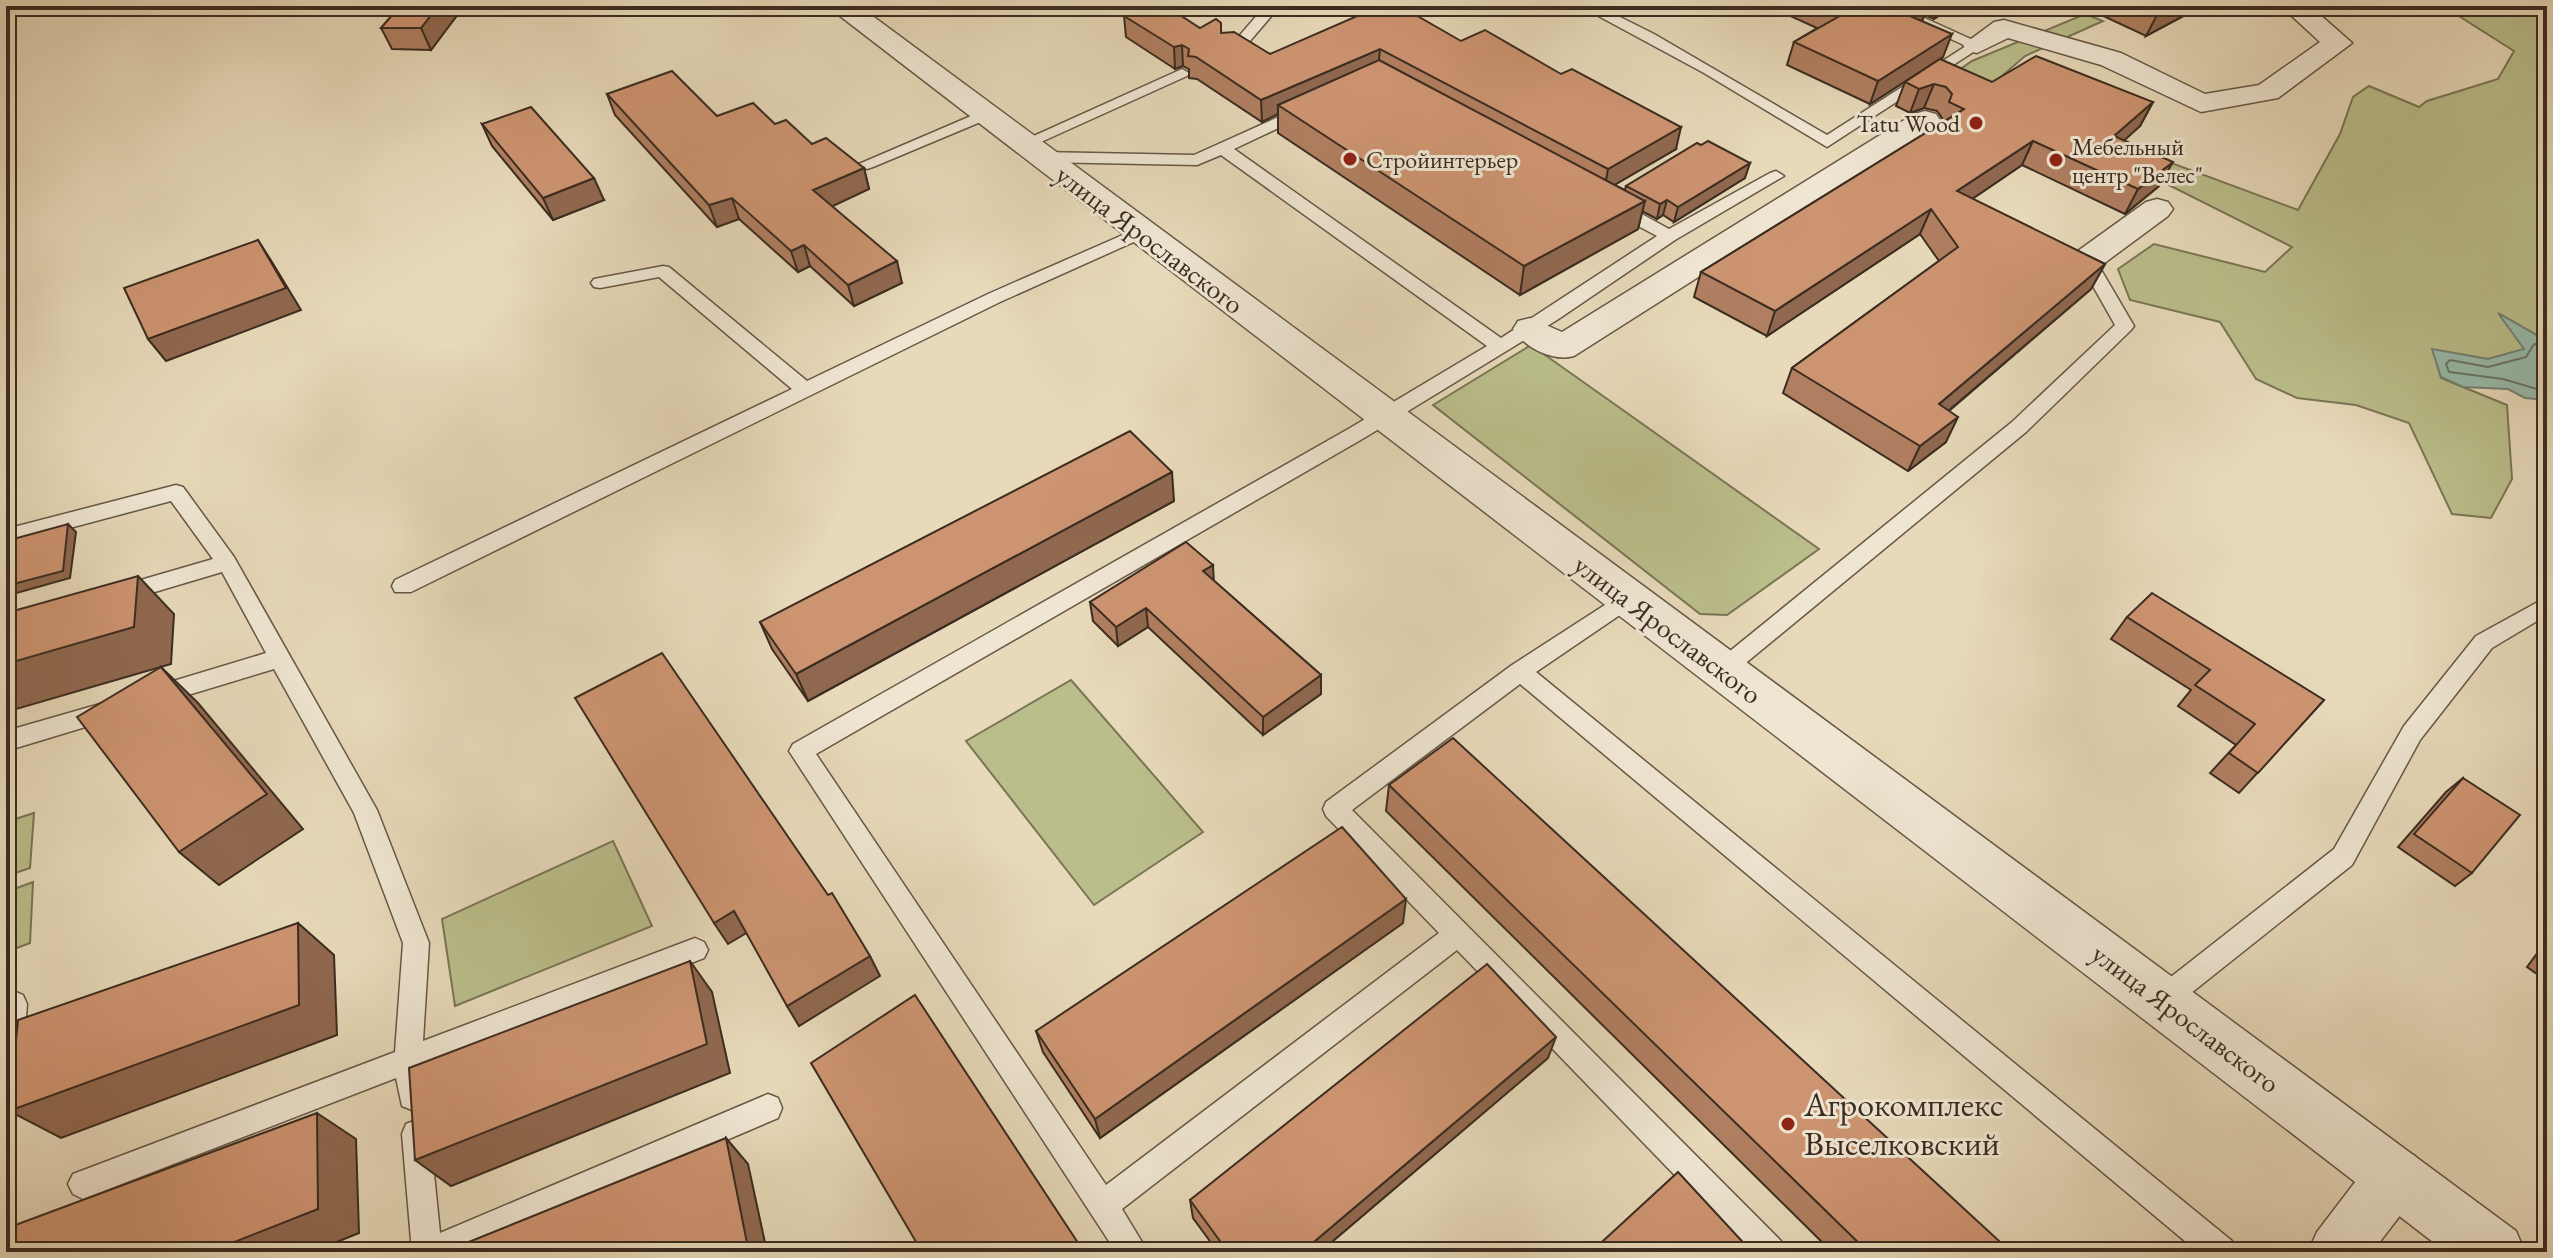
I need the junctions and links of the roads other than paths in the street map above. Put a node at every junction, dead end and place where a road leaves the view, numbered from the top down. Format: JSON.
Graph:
{"nodes":[{"id":1,"x":841,"y":6,"type":"edge"},
{"id":2,"x":1273,"y":6,"type":"edge"},
{"id":3,"x":1587,"y":6,"type":"edge"},
{"id":4,"x":1886,"y":6,"type":"edge"},
{"id":5,"x":2294,"y":6,"type":"edge"},
{"id":6,"x":1977,"y":45,"type":"junction"},
{"id":7,"x":1229,"y":49,"type":"edge"},
{"id":8,"x":1182,"y":73,"type":"edge"},
{"id":9,"x":1323,"y":102,"type":"edge"},
{"id":10,"x":985,"y":115,"type":"junction"},
{"id":11,"x":1925,"y":120,"type":"dead end"},
{"id":12,"x":1222,"y":148,"type":"junction"},
{"id":13,"x":1032,"y":150,"type":"junction"},
{"id":14,"x":867,"y":164,"type":"dead end"},
{"id":15,"x":1776,"y":176,"type":"dead end"},
{"id":16,"x":1618,"y":193,"type":"edge"},
{"id":17,"x":2157,"y":209,"type":"dead end"},
{"id":18,"x":1141,"y":232,"type":"junction"},
{"id":19,"x":1669,"y":236,"type":"junction"},
{"id":20,"x":2075,"y":253,"type":"joint"},
{"id":21,"x":600,"y":283,"type":"dead end"},
{"id":22,"x":1530,"y":329,"type":"junction"},
{"id":23,"x":1501,"y":347,"type":"junction"},
{"id":24,"x":805,"y":390,"type":"junction"},
{"id":25,"x":1385,"y":416,"type":"junction"},
{"id":26,"x":6,"y":537,"type":"edge"},
{"id":27,"x":227,"y":563,"type":"junction"},
{"id":28,"x":403,"y":586,"type":"dead end"},
{"id":29,"x":1628,"y":598,"type":"junction"},
{"id":30,"x":95,"y":602,"type":"edge"},
{"id":31,"x":2547,"y":605,"type":"edge"},
{"id":32,"x":280,"y":658,"type":"junction"},
{"id":33,"x":1722,"y":670,"type":"junction"},
{"id":34,"x":1520,"y":671,"type":"junction"},
{"id":35,"x":6,"y":741,"type":"edge"},
{"id":36,"x":1458,"y":934,"type":"junction"},
{"id":37,"x":695,"y":950,"type":"dead end"},
{"id":38,"x":2162,"y":1000,"type":"junction"},
{"id":39,"x":6,"y":1007,"type":"edge"},
{"id":40,"x":408,"y":1059,"type":"junction"},
{"id":41,"x":6,"y":1097,"type":"edge"},
{"id":42,"x":768,"y":1108,"type":"dead end"},
{"id":43,"x":2395,"y":1176,"type":"junction"},
{"id":44,"x":83,"y":1184,"type":"dead end"},
{"id":45,"x":1102,"y":1206,"type":"junction"},
{"id":46,"x":429,"y":1252,"type":"edge"},
{"id":47,"x":1133,"y":1252,"type":"edge"},
{"id":48,"x":1770,"y":1252,"type":"edge"},
{"id":49,"x":2221,"y":1252,"type":"edge"},
{"id":50,"x":2337,"y":1252,"type":"edge"},
{"id":51,"x":2495,"y":1252,"type":"edge"}],
"edges":[{"from":1,"to":10,"type":"street","name":"улица Ярославского"},
{"from":2,"to":7,"type":"lane"},
{"from":3,"to":6,"type":"lane"},
{"from":4,"to":6,"type":"lane"},
{"from":5,"to":6,"type":"street"},
{"from":8,"to":13,"type":"lane"},
{"from":9,"to":12,"type":"lane"},
{"from":10,"to":13,"type":"street","name":"улица Ярославского"},
{"from":10,"to":14,"type":"lane"},
{"from":11,"to":22,"type":"street"},
{"from":12,"to":13,"type":"lane"},
{"from":12,"to":23,"type":"lane"},
{"from":13,"to":18,"type":"street","name":"улица Ярославского"},
{"from":15,"to":19,"type":"lane"},
{"from":16,"to":19,"type":"lane"},
{"from":17,"to":20,"type":"street"},
{"from":18,"to":24,"type":"lane"},
{"from":18,"to":25,"type":"street","name":"улица Ярославского"},
{"from":19,"to":22,"type":"lane"},
{"from":20,"to":33,"type":"lane"},
{"from":21,"to":24,"type":"lane"},
{"from":22,"to":23,"type":"lane"},
{"from":23,"to":25,"type":"lane"},
{"from":24,"to":28,"type":"lane"},
{"from":25,"to":29,"type":"street","name":"улица Ярославского"},
{"from":25,"to":45,"type":"lane"},
{"from":26,"to":27,"type":"lane"},
{"from":27,"to":30,"type":"lane"},
{"from":27,"to":32,"type":"lane"},
{"from":29,"to":33,"type":"street","name":"улица Ярославского"},
{"from":29,"to":34,"type":"lane"},
{"from":31,"to":38,"type":"lane"},
{"from":32,"to":35,"type":"lane"},
{"from":32,"to":40,"type":"lane"},
{"from":33,"to":38,"type":"street","name":"улица Ярославского"},
{"from":34,"to":36,"type":"lane"},
{"from":34,"to":49,"type":"lane"},
{"from":36,"to":45,"type":"lane"},
{"from":36,"to":48,"type":"lane"},
{"from":37,"to":40,"type":"lane"},
{"from":38,"to":43,"type":"street","name":"улица Ярославского"},
{"from":39,"to":41,"type":"lane"},
{"from":40,"to":44,"type":"lane"},
{"from":40,"to":46,"type":"lane"},
{"from":42,"to":46,"type":"lane"},
{"from":43,"to":50,"type":"street"},
{"from":43,"to":51,"type":"street","name":"улица Ярославского"},
{"from":45,"to":47,"type":"lane"}]}
